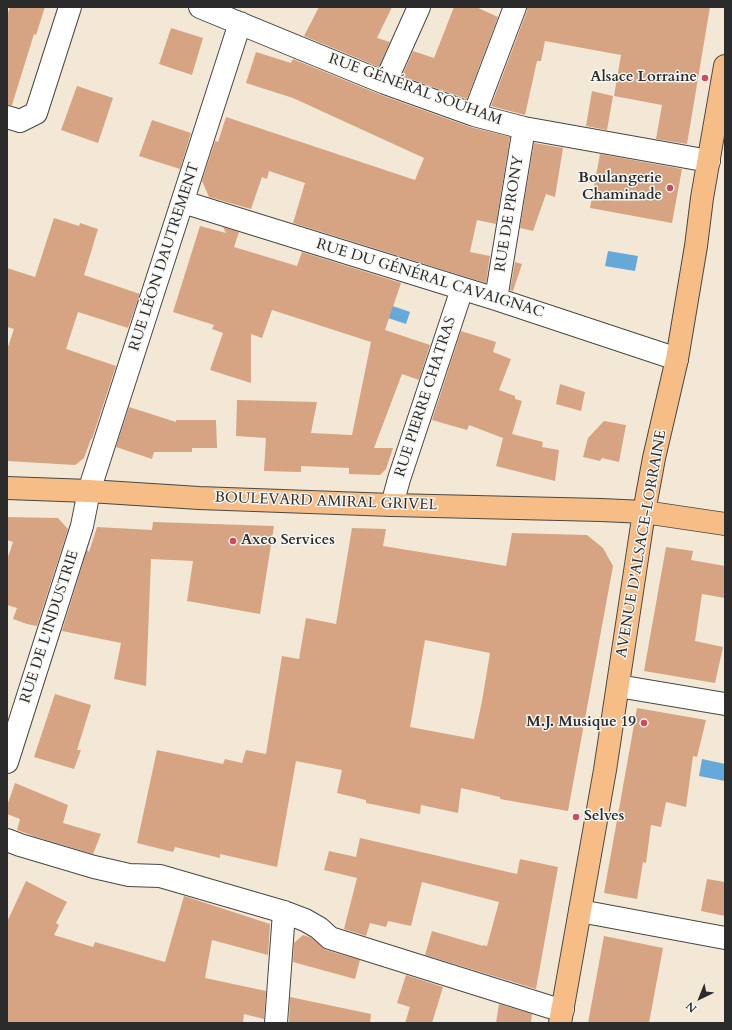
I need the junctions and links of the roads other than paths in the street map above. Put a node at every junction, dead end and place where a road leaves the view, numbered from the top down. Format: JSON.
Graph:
{"nodes":[{"id":1,"x":70,"y":7,"type":"edge"},
{"id":2,"x":418,"y":7,"type":"edge"},
{"id":3,"x":515,"y":7,"type":"edge"},
{"id":4,"x":203,"y":8,"type":"edge"},
{"id":5,"x":240,"y":23,"type":"junction"},
{"id":6,"x":725,"y":66,"type":"edge"},
{"id":7,"x":385,"y":83,"type":"junction"},
{"id":8,"x":474,"y":115,"type":"junction"},
{"id":9,"x":7,"y":117,"type":"edge"},
{"id":10,"x":524,"y":128,"type":"junction"},
{"id":11,"x":709,"y":161,"type":"junction"},
{"id":12,"x":183,"y":202,"type":"junction"},
{"id":13,"x":462,"y":289,"type":"junction"},
{"id":14,"x":496,"y":299,"type":"junction"},
{"id":15,"x":677,"y":359,"type":"junction"},
{"id":16,"x":7,"y":488,"type":"edge"},
{"id":17,"x":89,"y":491,"type":"junction"},
{"id":18,"x":392,"y":505,"type":"junction"},
{"id":19,"x":644,"y":512,"type":"junction"},
{"id":20,"x":725,"y":524,"type":"edge"},
{"id":21,"x":618,"y":686,"type":"junction"},
{"id":22,"x":725,"y":704,"type":"edge"},
{"id":23,"x":7,"y":762,"type":"edge"},
{"id":24,"x":7,"y":840,"type":"edge"},
{"id":25,"x":580,"y":911,"type":"junction"},
{"id":26,"x":284,"y":912,"type":"junction"},
{"id":27,"x":725,"y":938,"type":"edge"},
{"id":28,"x":561,"y":1016,"type":"edge"},
{"id":29,"x":276,"y":1023,"type":"edge"}],
"edges":[{"from":1,"to":9,"type":"street"},
{"from":2,"to":7,"type":"street"},
{"from":3,"to":8,"type":"street"},
{"from":4,"to":5,"type":"street","name":"RUE GÉNÉRAL SOUHAM"},
{"from":5,"to":7,"type":"street","name":"RUE GÉNÉRAL SOUHAM"},
{"from":5,"to":12,"type":"street","name":"RUE LÉON DAUTREMENT"},
{"from":6,"to":11,"type":"main road","name":"AVENUE D'ALSACE-LORRAINE"},
{"from":7,"to":8,"type":"street","name":"RUE GÉNÉRAL SOUHAM"},
{"from":8,"to":10,"type":"street","name":"RUE GÉNÉRAL SOUHAM"},
{"from":10,"to":11,"type":"street","name":"RUE GÉNÉRAL SOUHAM"},
{"from":10,"to":14,"type":"street","name":"RUE DE PRONY"},
{"from":11,"to":15,"type":"main road","name":"AVENUE D'ALSACE-LORRAINE"},
{"from":12,"to":13,"type":"street","name":"RUE DU GÉNÉRAL CAVAIGNAC"},
{"from":12,"to":17,"type":"street","name":"RUE LÉON DAUTREMENT"},
{"from":13,"to":14,"type":"street","name":"RUE DU GÉNÉRAL CAVAIGNAC"},
{"from":13,"to":18,"type":"street","name":"RUE PIERRE CHATRAS"},
{"from":14,"to":15,"type":"street","name":"RUE DU GÉNÉRAL CAVAIGNAC"},
{"from":15,"to":19,"type":"main road","name":"AVENUE D'ALSACE-LORRAINE"},
{"from":16,"to":17,"type":"main road","name":"BOULEVARD AMIRAL GRIVEL"},
{"from":17,"to":18,"type":"main road","name":"BOULEVARD AMIRAL GRIVEL"},
{"from":17,"to":23,"type":"street","name":"RUE DE L'INDUSTRIE"},
{"from":18,"to":19,"type":"main road","name":"BOULEVARD AMIRAL GRIVEL"},
{"from":19,"to":20,"type":"main road","name":"BOULEVARD AMIRAL GRIVEL"},
{"from":19,"to":21,"type":"main road","name":"AVENUE D'ALSACE-LORRAINE"},
{"from":21,"to":22,"type":"street"},
{"from":21,"to":25,"type":"main road","name":"AVENUE D'ALSACE-LORRAINE"},
{"from":24,"to":26,"type":"street"},
{"from":25,"to":27,"type":"street"},
{"from":25,"to":28,"type":"main road","name":"AVENUE D'ALSACE-LORRAINE"},
{"from":26,"to":28,"type":"street"},
{"from":26,"to":29,"type":"street"}]}
